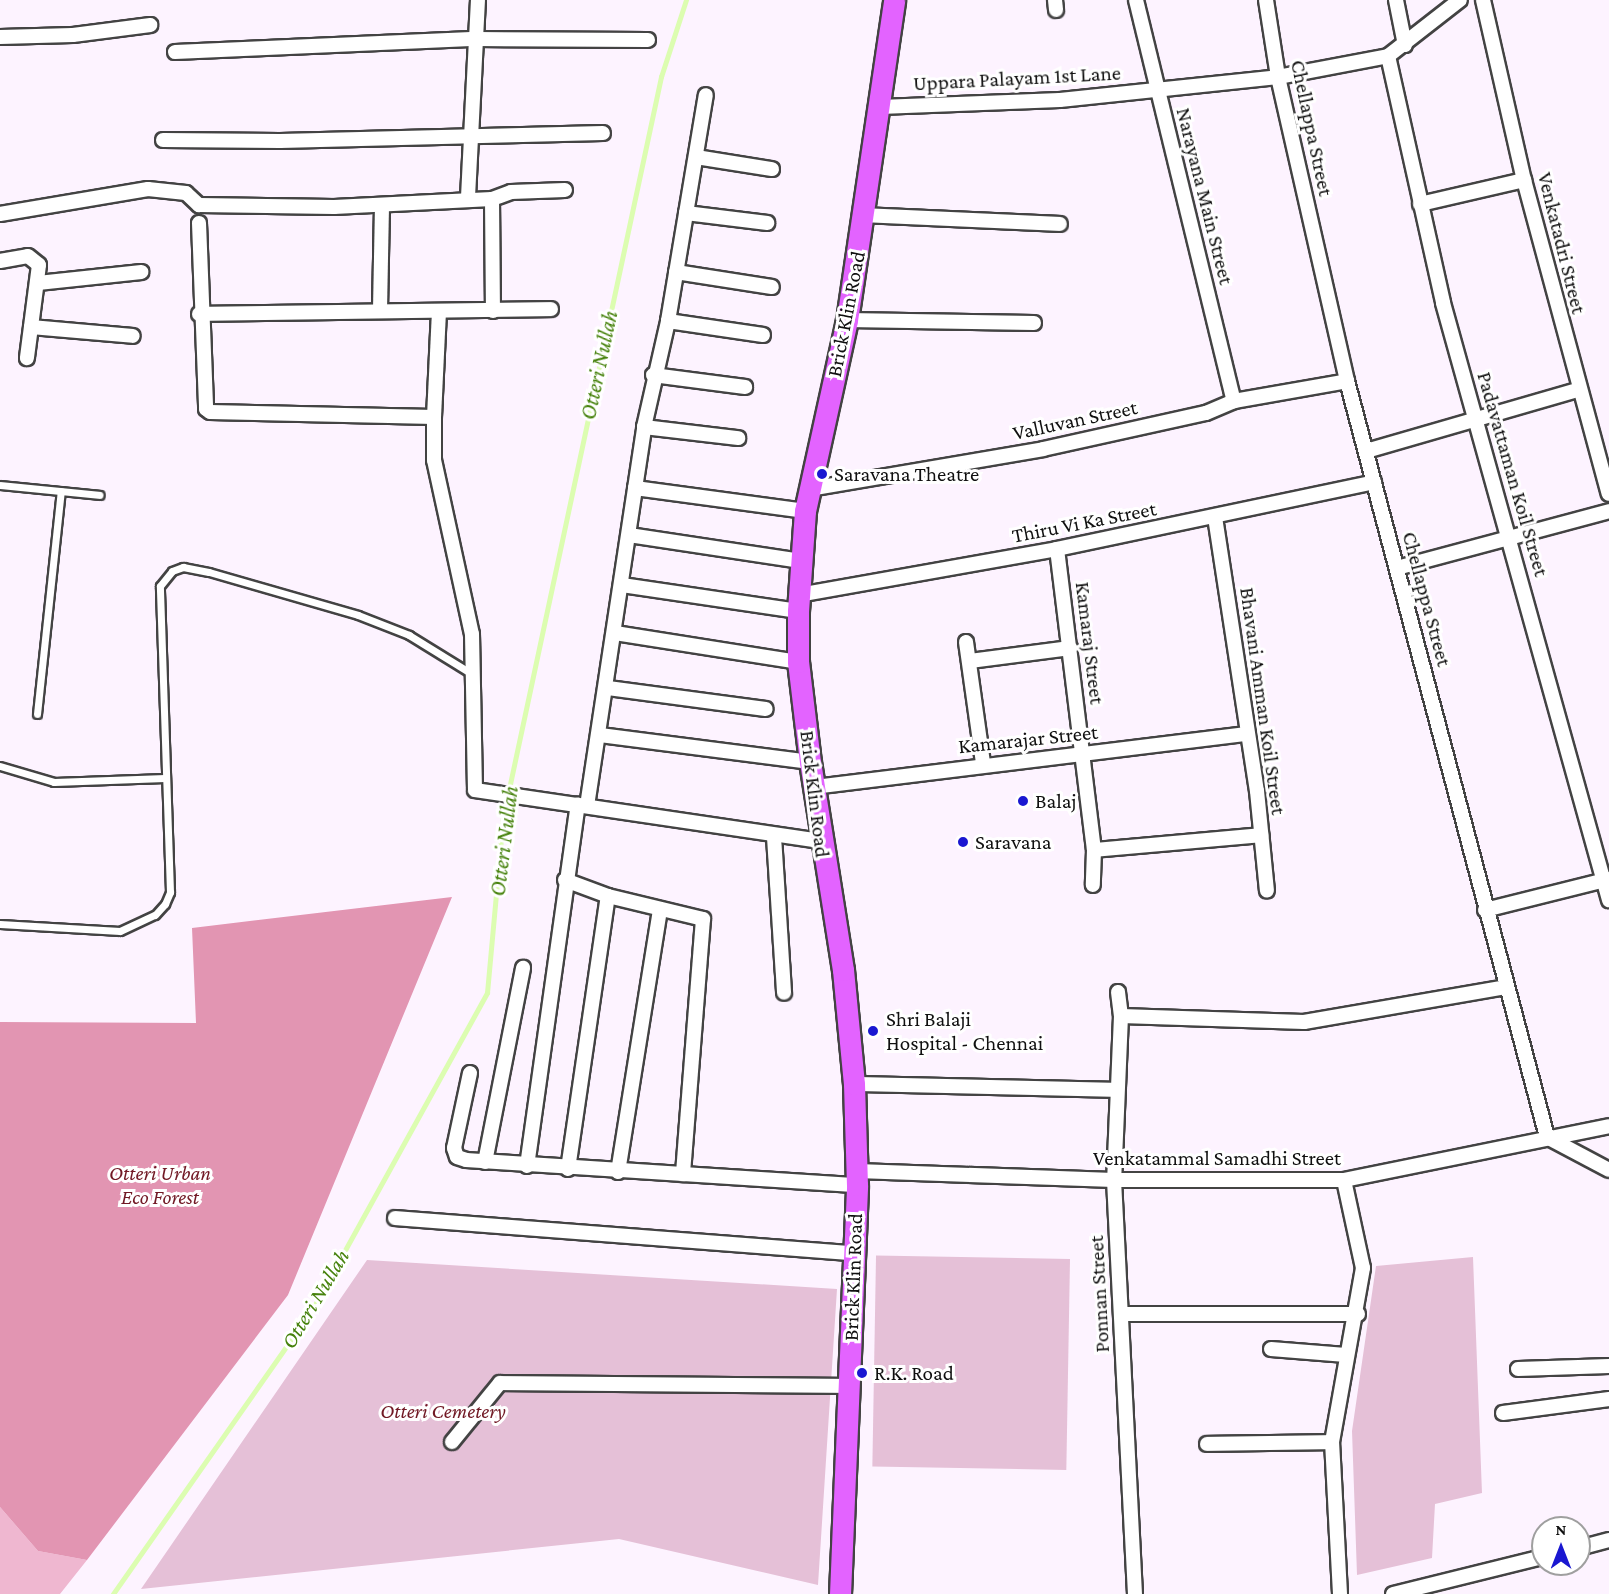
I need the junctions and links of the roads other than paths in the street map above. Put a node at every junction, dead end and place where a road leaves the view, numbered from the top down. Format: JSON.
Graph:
{"nodes":[{"id":1,"x":478,"y":0,"type":"edge"},
{"id":2,"x":894,"y":0,"type":"edge"},
{"id":3,"x":1136,"y":0,"type":"edge"},
{"id":4,"x":1266,"y":0,"type":"edge"},
{"id":5,"x":1396,"y":0,"type":"edge"},
{"id":6,"x":1460,"y":0,"type":"edge"},
{"id":7,"x":1483,"y":0,"type":"edge"},
{"id":8,"x":150,"y":25,"type":"dead end"},
{"id":9,"x":0,"y":37,"type":"edge"},
{"id":10,"x":477,"y":39,"type":"junction"},
{"id":11,"x":648,"y":40,"type":"dead end"},
{"id":12,"x":1405,"y":45,"type":"junction"},
{"id":13,"x":175,"y":51,"type":"dead end"},
{"id":14,"x":1388,"y":56,"type":"junction"},
{"id":15,"x":1278,"y":77,"type":"junction"},
{"id":16,"x":1157,"y":90,"type":"junction"},
{"id":17,"x":706,"y":94,"type":"dead end"},
{"id":18,"x":880,"y":106,"type":"junction"},
{"id":19,"x":603,"y":133,"type":"dead end"},
{"id":20,"x":469,"y":134,"type":"junction"},
{"id":21,"x":164,"y":140,"type":"dead end"},
{"id":22,"x":696,"y":157,"type":"junction"},
{"id":23,"x":772,"y":169,"type":"dead end"},
{"id":24,"x":1524,"y":180,"type":"junction"},
{"id":25,"x":565,"y":190,"type":"dead end"},
{"id":26,"x":468,"y":197,"type":"junction"},
{"id":27,"x":492,"y":199,"type":"junction"},
{"id":28,"x":1420,"y":204,"type":"junction"},
{"id":29,"x":382,"y":205,"type":"junction"},
{"id":30,"x":686,"y":213,"type":"junction"},
{"id":31,"x":0,"y":214,"type":"edge"},
{"id":32,"x":863,"y":215,"type":"junction"},
{"id":33,"x":199,"y":223,"type":"dead end"},
{"id":34,"x":767,"y":223,"type":"dead end"},
{"id":35,"x":1060,"y":224,"type":"dead end"},
{"id":36,"x":0,"y":261,"type":"edge"},
{"id":37,"x":141,"y":272,"type":"dead end"},
{"id":38,"x":676,"y":272,"type":"junction"},
{"id":39,"x":38,"y":284,"type":"junction"},
{"id":40,"x":772,"y":287,"type":"dead end"},
{"id":41,"x":551,"y":309,"type":"dead end"},
{"id":42,"x":380,"y":310,"type":"junction"},
{"id":43,"x":493,"y":311,"type":"junction"},
{"id":44,"x":439,"y":312,"type":"junction"},
{"id":45,"x":199,"y":314,"type":"junction"},
{"id":46,"x":847,"y":320,"type":"junction"},
{"id":47,"x":668,"y":321,"type":"junction"},
{"id":48,"x":1034,"y":323,"type":"dead end"},
{"id":49,"x":32,"y":327,"type":"junction"},
{"id":50,"x":763,"y":335,"type":"dead end"},
{"id":51,"x":133,"y":336,"type":"dead end"},
{"id":52,"x":27,"y":358,"type":"dead end"},
{"id":53,"x":653,"y":375,"type":"junction"},
{"id":54,"x":1347,"y":381,"type":"junction"},
{"id":55,"x":745,"y":387,"type":"dead end"},
{"id":56,"x":1578,"y":390,"type":"junction"},
{"id":57,"x":1234,"y":401,"type":"junction"},
{"id":58,"x":434,"y":417,"type":"junction"},
{"id":59,"x":1476,"y":419,"type":"junction"},
{"id":60,"x":644,"y":427,"type":"junction"},
{"id":61,"x":738,"y":438,"type":"dead end"},
{"id":62,"x":1366,"y":451,"type":"junction"},
{"id":63,"x":1374,"y":482,"type":"junction"},
{"id":64,"x":0,"y":485,"type":"edge"},
{"id":65,"x":635,"y":488,"type":"junction"},
{"id":66,"x":810,"y":489,"type":"junction"},
{"id":67,"x":61,"y":491,"type":"junction"},
{"id":68,"x":100,"y":495,"type":"dead end"},
{"id":69,"x":1609,"y":495,"type":"edge"},
{"id":70,"x":805,"y":511,"type":"junction"},
{"id":71,"x":1609,"y":511,"type":"edge"},
{"id":72,"x":1215,"y":517,"type":"junction"},
{"id":73,"x":629,"y":535,"type":"junction"},
{"id":74,"x":1510,"y":539,"type":"junction"},
{"id":75,"x":1057,"y":549,"type":"junction"},
{"id":76,"x":801,"y":561,"type":"junction"},
{"id":77,"x":1397,"y":568,"type":"junction"},
{"id":78,"x":622,"y":585,"type":"junction"},
{"id":79,"x":798,"y":603,"type":"junction"},
{"id":80,"x":615,"y":633,"type":"junction"},
{"id":81,"x":966,"y":642,"type":"dead end"},
{"id":82,"x":1070,"y":648,"type":"junction"},
{"id":83,"x":970,"y":661,"type":"junction"},
{"id":84,"x":798,"y":662,"type":"junction"},
{"id":85,"x":475,"y":675,"type":"junction"},
{"id":86,"x":608,"y":688,"type":"junction"},
{"id":87,"x":766,"y":709,"type":"dead end"},
{"id":88,"x":37,"y":714,"type":"dead end"},
{"id":89,"x":1246,"y":734,"type":"junction"},
{"id":90,"x":600,"y":735,"type":"junction"},
{"id":91,"x":1083,"y":754,"type":"junction"},
{"id":92,"x":810,"y":762,"type":"junction"},
{"id":93,"x":983,"y":763,"type":"junction"},
{"id":94,"x":0,"y":766,"type":"edge"},
{"id":95,"x":165,"y":778,"type":"junction"},
{"id":96,"x":814,"y":787,"type":"junction"},
{"id":97,"x":583,"y":805,"type":"junction"},
{"id":98,"x":1261,"y":835,"type":"junction"},
{"id":99,"x":774,"y":837,"type":"junction"},
{"id":100,"x":820,"y":842,"type":"junction"},
{"id":101,"x":1094,"y":850,"type":"junction"},
{"id":102,"x":565,"y":880,"type":"junction"},
{"id":103,"x":1607,"y":880,"type":"edge"},
{"id":104,"x":1093,"y":885,"type":"dead end"},
{"id":105,"x":1267,"y":891,"type":"dead end"},
{"id":106,"x":608,"y":896,"type":"junction"},
{"id":107,"x":1609,"y":900,"type":"edge"},
{"id":108,"x":660,"y":909,"type":"junction"},
{"id":109,"x":1485,"y":910,"type":"junction"},
{"id":110,"x":0,"y":924,"type":"edge"},
{"id":111,"x":523,"y":968,"type":"dead end"},
{"id":112,"x":1507,"y":987,"type":"junction"},
{"id":113,"x":1118,"y":992,"type":"dead end"},
{"id":114,"x":784,"y":993,"type":"dead end"},
{"id":115,"x":1121,"y":1016,"type":"junction"},
{"id":116,"x":470,"y":1073,"type":"dead end"},
{"id":117,"x":854,"y":1084,"type":"junction"},
{"id":118,"x":1116,"y":1090,"type":"junction"},
{"id":119,"x":1609,"y":1126,"type":"edge"},
{"id":120,"x":1547,"y":1137,"type":"junction"},
{"id":121,"x":485,"y":1162,"type":"junction"},
{"id":122,"x":526,"y":1166,"type":"junction"},
{"id":123,"x":568,"y":1169,"type":"junction"},
{"id":124,"x":1609,"y":1170,"type":"edge"},
{"id":125,"x":618,"y":1172,"type":"junction"},
{"id":126,"x":683,"y":1174,"type":"junction"},
{"id":127,"x":857,"y":1178,"type":"junction"},
{"id":128,"x":1114,"y":1180,"type":"junction"},
{"id":129,"x":1344,"y":1180,"type":"junction"},
{"id":130,"x":395,"y":1218,"type":"dead end"},
{"id":131,"x":852,"y":1253,"type":"junction"},
{"id":132,"x":1122,"y":1314,"type":"junction"},
{"id":133,"x":1358,"y":1314,"type":"junction"},
{"id":134,"x":1270,"y":1349,"type":"dead end"},
{"id":135,"x":1346,"y":1355,"type":"junction"},
{"id":136,"x":1609,"y":1366,"type":"edge"},
{"id":137,"x":1518,"y":1369,"type":"dead end"},
{"id":138,"x":849,"y":1386,"type":"junction"},
{"id":139,"x":1609,"y":1399,"type":"edge"},
{"id":140,"x":1503,"y":1413,"type":"dead end"},
{"id":141,"x":452,"y":1442,"type":"dead end"},
{"id":142,"x":1332,"y":1442,"type":"junction"},
{"id":143,"x":1207,"y":1444,"type":"dead end"},
{"id":144,"x":1609,"y":1540,"type":"edge"},
{"id":145,"x":1591,"y":1545,"type":"edge"},
{"id":146,"x":1531,"y":1560,"type":"edge"},
{"id":147,"x":840,"y":1594,"type":"edge"},
{"id":148,"x":1135,"y":1594,"type":"edge"},
{"id":149,"x":1340,"y":1594,"type":"edge"},
{"id":150,"x":1393,"y":1594,"type":"edge"}],
"edges":[{"from":1,"to":10,"type":"street"},
{"from":2,"to":18,"type":"main road","name":"Brick Klin Road"},
{"from":3,"to":16,"type":"street","name":"Narayana Main Street"},
{"from":4,"to":15,"type":"street","name":"Chellappa Street"},
{"from":5,"to":12,"type":"street"},
{"from":6,"to":12,"type":"street"},
{"from":7,"to":24,"type":"street","name":"Venkatadri Street"},
{"from":8,"to":9,"type":"street"},
{"from":10,"to":11,"type":"street"},
{"from":10,"to":13,"type":"street"},
{"from":10,"to":20,"type":"street"},
{"from":12,"to":14,"type":"street"},
{"from":14,"to":15,"type":"street"},
{"from":14,"to":28,"type":"street","name":"Padavattaman Koil Street"},
{"from":15,"to":16,"type":"street","name":"Uppara Palayam 1st Lane"},
{"from":15,"to":54,"type":"street","name":"Chellappa Street"},
{"from":16,"to":18,"type":"street","name":"Uppara Palayam 1st Lane"},
{"from":16,"to":57,"type":"street","name":"Narayana Main Street"},
{"from":17,"to":22,"type":"street"},
{"from":18,"to":32,"type":"main road","name":"Brick Klin Road"},
{"from":19,"to":20,"type":"street"},
{"from":20,"to":21,"type":"street"},
{"from":20,"to":26,"type":"street"},
{"from":22,"to":23,"type":"street"},
{"from":22,"to":30,"type":"street"},
{"from":24,"to":28,"type":"street"},
{"from":24,"to":56,"type":"street","name":"Venkatadri Street"},
{"from":25,"to":27,"type":"street"},
{"from":26,"to":27,"type":"street"},
{"from":26,"to":29,"type":"street"},
{"from":27,"to":43,"type":"street"},
{"from":28,"to":59,"type":"street","name":"Padavattaman Koil Street"},
{"from":29,"to":31,"type":"street"},
{"from":29,"to":42,"type":"street"},
{"from":30,"to":34,"type":"street"},
{"from":30,"to":38,"type":"street"},
{"from":32,"to":35,"type":"street"},
{"from":32,"to":46,"type":"main road","name":"Brick Klin Road"},
{"from":33,"to":45,"type":"street"},
{"from":36,"to":39,"type":"street"},
{"from":37,"to":39,"type":"street"},
{"from":38,"to":40,"type":"street"},
{"from":38,"to":47,"type":"street"},
{"from":39,"to":49,"type":"street"},
{"from":41,"to":43,"type":"street"},
{"from":42,"to":44,"type":"street"},
{"from":42,"to":45,"type":"street"},
{"from":43,"to":44,"type":"street"},
{"from":44,"to":58,"type":"street"},
{"from":45,"to":58,"type":"street"},
{"from":46,"to":48,"type":"street"},
{"from":46,"to":66,"type":"main road","name":"Brick Klin Road"},
{"from":47,"to":50,"type":"street"},
{"from":47,"to":53,"type":"street"},
{"from":49,"to":51,"type":"street"},
{"from":49,"to":52,"type":"street"},
{"from":53,"to":55,"type":"street"},
{"from":53,"to":60,"type":"street"},
{"from":54,"to":57,"type":"street","name":"Valluvan Street"},
{"from":54,"to":62,"type":"street","name":"Chellappa Street"},
{"from":56,"to":59,"type":"street"},
{"from":56,"to":69,"type":"street","name":"Venkatadri Street"},
{"from":57,"to":66,"type":"street","name":"Valluvan Street"},
{"from":58,"to":85,"type":"street"},
{"from":59,"to":62,"type":"street"},
{"from":59,"to":74,"type":"street","name":"Padavattaman Koil Street"},
{"from":60,"to":61,"type":"street"},
{"from":60,"to":65,"type":"street"},
{"from":62,"to":63,"type":"street","name":"Chellappa Street"},
{"from":63,"to":72,"type":"street","name":"Thiru Vi Ka Street"},
{"from":63,"to":77,"type":"street","name":"Chellappa Street"},
{"from":64,"to":67,"type":"lane"},
{"from":65,"to":70,"type":"street"},
{"from":65,"to":73,"type":"street"},
{"from":66,"to":70,"type":"main road","name":"Brick Klin Road"},
{"from":67,"to":68,"type":"lane"},
{"from":67,"to":88,"type":"lane"},
{"from":70,"to":76,"type":"main road","name":"Brick Klin Road"},
{"from":71,"to":74,"type":"street"},
{"from":72,"to":75,"type":"street","name":"Thiru Vi Ka Street"},
{"from":72,"to":89,"type":"street","name":"Bhavani Amman Koil Street"},
{"from":73,"to":76,"type":"street"},
{"from":73,"to":78,"type":"street"},
{"from":74,"to":77,"type":"street"},
{"from":74,"to":103,"type":"street","name":"Padavattaman Koil Street"},
{"from":75,"to":79,"type":"street","name":"Thiru Vi Ka Street"},
{"from":75,"to":82,"type":"street","name":"Kamaraj Street"},
{"from":76,"to":79,"type":"main road","name":"Brick Klin Road"},
{"from":77,"to":109,"type":"street","name":"Chellappa Street"},
{"from":78,"to":79,"type":"street","name":"Thiru Vi Ka Street"},
{"from":78,"to":80,"type":"street"},
{"from":79,"to":84,"type":"main road","name":"Brick Klin Road"},
{"from":80,"to":84,"type":"street"},
{"from":80,"to":86,"type":"street"},
{"from":81,"to":83,"type":"street"},
{"from":82,"to":83,"type":"street"},
{"from":82,"to":91,"type":"street","name":"Kamaraj Street"},
{"from":83,"to":93,"type":"street"},
{"from":84,"to":92,"type":"main road","name":"Brick Klin Road"},
{"from":85,"to":95,"type":"lane"},
{"from":85,"to":97,"type":"street"},
{"from":86,"to":87,"type":"street"},
{"from":86,"to":90,"type":"street"},
{"from":89,"to":91,"type":"street","name":"Kamarajar Street"},
{"from":89,"to":98,"type":"street","name":"Bhavani Amman Koil Street"},
{"from":90,"to":92,"type":"street"},
{"from":90,"to":97,"type":"street"},
{"from":91,"to":93,"type":"street","name":"Kamarajar Street"},
{"from":91,"to":101,"type":"street","name":"Kamaraj Street"},
{"from":92,"to":96,"type":"main road","name":"Brick Klin Road"},
{"from":93,"to":96,"type":"street","name":"Kamarajar Street"},
{"from":94,"to":95,"type":"lane"},
{"from":95,"to":110,"type":"lane"},
{"from":96,"to":100,"type":"main road","name":"Brick Klin Road"},
{"from":97,"to":99,"type":"street"},
{"from":97,"to":102,"type":"street"},
{"from":98,"to":101,"type":"street"},
{"from":98,"to":105,"type":"street","name":"Bhavani Amman Koil Street"},
{"from":99,"to":100,"type":"street"},
{"from":99,"to":114,"type":"street"},
{"from":100,"to":117,"type":"main road","name":"Brick Klin Road"},
{"from":101,"to":104,"type":"street","name":"Kamaraj Street"},
{"from":102,"to":106,"type":"street"},
{"from":102,"to":122,"type":"street"},
{"from":103,"to":107,"type":"street","name":"Padavattaman Koil Street"},
{"from":103,"to":109,"type":"street"},
{"from":106,"to":108,"type":"street"},
{"from":106,"to":123,"type":"street"},
{"from":108,"to":125,"type":"street"},
{"from":108,"to":126,"type":"street"},
{"from":109,"to":112,"type":"street","name":"Chellappa Street"},
{"from":111,"to":121,"type":"street"},
{"from":112,"to":115,"type":"street"},
{"from":112,"to":120,"type":"street","name":"Chellappa Street"},
{"from":113,"to":115,"type":"street","name":"Ponnan Street"},
{"from":115,"to":118,"type":"street","name":"Ponnan Street"},
{"from":116,"to":121,"type":"street","name":"Venkatammal Samadhi Street"},
{"from":117,"to":118,"type":"street"},
{"from":117,"to":127,"type":"main road","name":"Brick Klin Road"},
{"from":118,"to":128,"type":"street","name":"Ponnan Street"},
{"from":119,"to":120,"type":"street","name":"Venkatammal Samadhi Street"},
{"from":120,"to":124,"type":"street"},
{"from":120,"to":129,"type":"street","name":"Venkatammal Samadhi Street"},
{"from":121,"to":122,"type":"street","name":"Venkatammal Samadhi Street"},
{"from":122,"to":123,"type":"street","name":"Venkatammal Samadhi Street"},
{"from":123,"to":125,"type":"street","name":"Venkatammal Samadhi Street"},
{"from":125,"to":126,"type":"street","name":"Venkatammal Samadhi Street"},
{"from":126,"to":127,"type":"street","name":"Venkatammal Samadhi Street"},
{"from":127,"to":128,"type":"street","name":"Venkatammal Samadhi Street"},
{"from":127,"to":131,"type":"main road","name":"Brick Klin Road"},
{"from":128,"to":129,"type":"street","name":"Venkatammal Samadhi Street"},
{"from":128,"to":132,"type":"street","name":"Ponnan Street"},
{"from":129,"to":133,"type":"street"},
{"from":130,"to":131,"type":"street"},
{"from":131,"to":138,"type":"main road","name":"Brick Klin Road"},
{"from":132,"to":133,"type":"street"},
{"from":132,"to":148,"type":"street","name":"Ponnan Street"},
{"from":133,"to":135,"type":"street"},
{"from":134,"to":135,"type":"street"},
{"from":135,"to":142,"type":"street"},
{"from":136,"to":137,"type":"street"},
{"from":138,"to":141,"type":"street"},
{"from":138,"to":147,"type":"main road","name":"Brick Klin Road"},
{"from":139,"to":140,"type":"street"},
{"from":142,"to":143,"type":"street"},
{"from":142,"to":149,"type":"street"},
{"from":144,"to":145,"type":"street"},
{"from":146,"to":150,"type":"street"}]}
